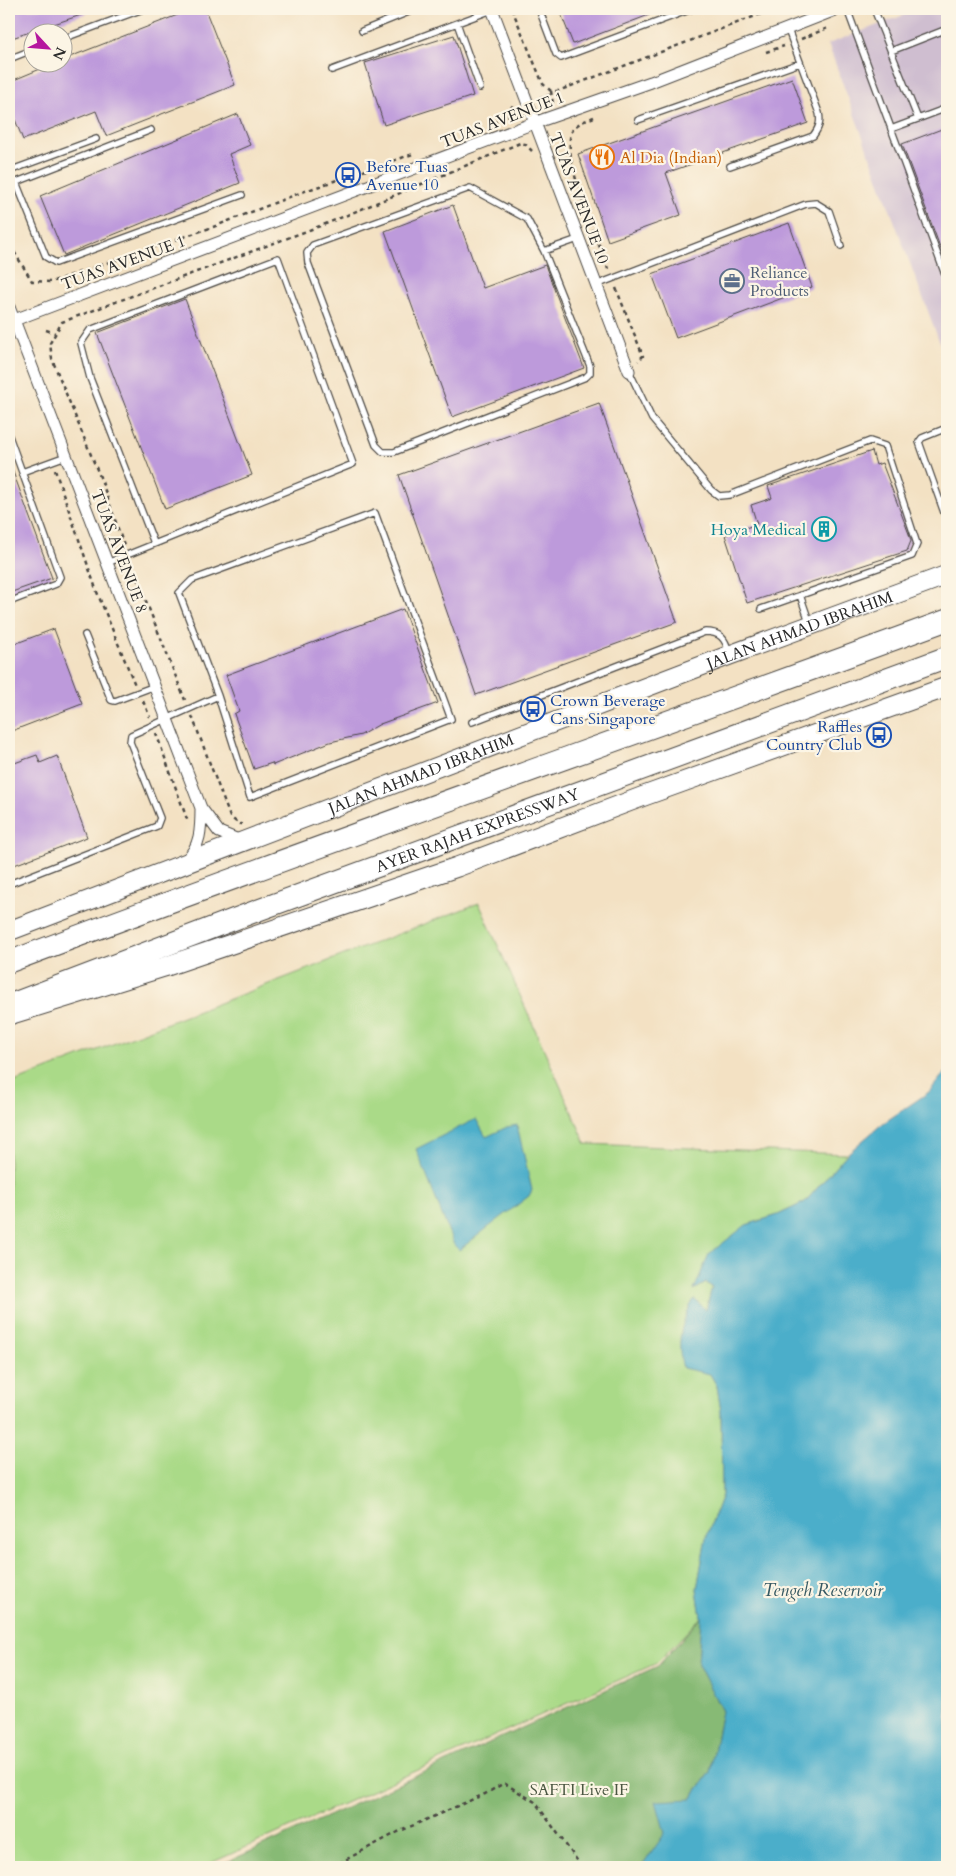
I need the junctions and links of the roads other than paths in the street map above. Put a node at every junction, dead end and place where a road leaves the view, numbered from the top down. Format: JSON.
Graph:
{"nodes":[{"id":1,"x":143,"y":9,"type":"edge"},
{"id":2,"x":416,"y":9,"type":"edge"},
{"id":3,"x":492,"y":9,"type":"edge"},
{"id":4,"x":539,"y":9,"type":"edge"},
{"id":5,"x":692,"y":9,"type":"edge"},
{"id":6,"x":838,"y":9,"type":"edge"},
{"id":7,"x":847,"y":9,"type":"edge"},
{"id":8,"x":874,"y":9,"type":"edge"},
{"id":9,"x":457,"y":23,"type":"junction"},
{"id":10,"x":787,"y":27,"type":"junction"},
{"id":11,"x":947,"y":30,"type":"edge"},
{"id":12,"x":362,"y":31,"type":"dead end"},
{"id":13,"x":72,"y":35,"type":"edge"},
{"id":14,"x":891,"y":51,"type":"junction"},
{"id":15,"x":22,"y":54,"type":"edge"},
{"id":16,"x":9,"y":59,"type":"edge"},
{"id":17,"x":800,"y":63,"type":"junction"},
{"id":18,"x":332,"y":70,"type":"dead end"},
{"id":19,"x":480,"y":88,"type":"dead end"},
{"id":20,"x":947,"y":108,"type":"edge"},
{"id":21,"x":918,"y":119,"type":"junction"},
{"id":22,"x":638,"y":120,"type":"dead end"},
{"id":23,"x":534,"y":123,"type":"junction"},
{"id":24,"x":891,"y":129,"type":"junction"},
{"id":25,"x":151,"y":130,"type":"dead end"},
{"id":26,"x":96,"y":138,"type":"dead end"},
{"id":27,"x":730,"y":166,"type":"dead end"},
{"id":28,"x":9,"y":171,"type":"edge"},
{"id":29,"x":16,"y":182,"type":"junction"},
{"id":30,"x":9,"y":185,"type":"edge"},
{"id":31,"x":242,"y":195,"type":"dead end"},
{"id":32,"x":578,"y":239,"type":"junction"},
{"id":33,"x":841,"y":246,"type":"dead end"},
{"id":34,"x":544,"y":251,"type":"junction"},
{"id":35,"x":947,"y":280,"type":"edge"},
{"id":36,"x":596,"y":285,"type":"junction"},
{"id":37,"x":9,"y":306,"type":"edge"},
{"id":38,"x":11,"y":321,"type":"edge"},
{"id":39,"x":629,"y":371,"type":"joint"},
{"id":40,"x":947,"y":430,"type":"edge"},
{"id":41,"x":9,"y":436,"type":"edge"},
{"id":42,"x":66,"y":456,"type":"junction"},
{"id":43,"x":22,"y":472,"type":"junction"},
{"id":44,"x":947,"y":521,"type":"edge"},
{"id":45,"x":154,"y":543,"type":"junction"},
{"id":46,"x":107,"y":563,"type":"junction"},
{"id":47,"x":947,"y":575,"type":"edge"},
{"id":48,"x":800,"y":595,"type":"junction"},
{"id":49,"x":9,"y":602,"type":"edge"},
{"id":50,"x":761,"y":609,"type":"dead end"},
{"id":51,"x":947,"y":620,"type":"edge"},
{"id":52,"x":811,"y":625,"type":"junction"},
{"id":53,"x":85,"y":635,"type":"dead end"},
{"id":54,"x":730,"y":654,"type":"junction"},
{"id":55,"x":947,"y":657,"type":"edge"},
{"id":56,"x":155,"y":686,"type":"junction"},
{"id":57,"x":947,"y":688,"type":"edge"},
{"id":58,"x":218,"y":696,"type":"junction"},
{"id":59,"x":167,"y":718,"type":"junction"},
{"id":60,"x":472,"y":722,"type":"dead end"},
{"id":61,"x":201,"y":808,"type":"junction"},
{"id":62,"x":243,"y":842,"type":"junction"},
{"id":63,"x":183,"y":863,"type":"junction"},
{"id":64,"x":9,"y":884,"type":"edge"},
{"id":65,"x":9,"y":931,"type":"edge"},
{"id":66,"x":9,"y":962,"type":"edge"},
{"id":67,"x":9,"y":1005,"type":"edge"},
{"id":68,"x":9,"y":1015,"type":"edge"}],
"edges":[{"from":1,"to":13,"type":"lane"},
{"from":2,"to":12,"type":"lane"},
{"from":3,"to":9,"type":"lane"},
{"from":3,"to":23,"type":"street","name":"TUAS AVENUE 10"},
{"from":4,"to":5,"type":"lane"},
{"from":6,"to":10,"type":"street","name":"TUAS AVENUE 1"},
{"from":7,"to":24,"type":"lane"},
{"from":8,"to":14,"type":"lane"},
{"from":9,"to":18,"type":"lane"},
{"from":9,"to":19,"type":"lane"},
{"from":10,"to":17,"type":"lane"},
{"from":10,"to":23,"type":"street","name":"TUAS AVENUE 1"},
{"from":11,"to":14,"type":"lane"},
{"from":14,"to":21,"type":"lane"},
{"from":15,"to":16,"type":"lane"},
{"from":17,"to":22,"type":"lane"},
{"from":17,"to":27,"type":"lane"},
{"from":20,"to":21,"type":"lane"},
{"from":21,"to":24,"type":"lane"},
{"from":23,"to":32,"type":"street","name":"TUAS AVENUE 10"},
{"from":23,"to":38,"type":"street","name":"TUAS AVENUE 1"},
{"from":24,"to":35,"type":"lane"},
{"from":25,"to":29,"type":"lane"},
{"from":26,"to":28,"type":"lane"},
{"from":29,"to":30,"type":"lane"},
{"from":29,"to":31,"type":"lane"},
{"from":32,"to":34,"type":"lane"},
{"from":32,"to":36,"type":"street","name":"TUAS AVENUE 10"},
{"from":33,"to":36,"type":"lane"},
{"from":34,"to":34,"type":"lane"},
{"from":36,"to":39,"type":"street","name":"TUAS AVENUE 10"},
{"from":37,"to":38,"type":"street","name":"TUAS AVENUE 8"},
{"from":38,"to":42,"type":"street","name":"TUAS AVENUE 8"},
{"from":39,"to":48,"type":"lane"},
{"from":40,"to":44,"type":"lane"},
{"from":41,"to":43,"type":"lane"},
{"from":42,"to":43,"type":"lane"},
{"from":42,"to":46,"type":"street","name":"TUAS AVENUE 8"},
{"from":43,"to":49,"type":"lane"},
{"from":45,"to":45,"type":"lane"},
{"from":45,"to":46,"type":"lane"},
{"from":46,"to":56,"type":"street","name":"TUAS AVENUE 8"},
{"from":47,"to":52,"type":"main road","name":"JALAN AHMAD IBRAHIM"},
{"from":48,"to":50,"type":"lane"},
{"from":48,"to":52,"type":"lane"},
{"from":51,"to":66,"type":"highway"},
{"from":52,"to":54,"type":"main road","name":"JALAN AHMAD IBRAHIM"},
{"from":53,"to":56,"type":"lane"},
{"from":54,"to":60,"type":"lane"},
{"from":54,"to":62,"type":"main road","name":"JALAN AHMAD IBRAHIM"},
{"from":55,"to":67,"type":"highway","name":"AYER RAJAH EXPRESSWAY"},
{"from":56,"to":59,"type":"street","name":"TUAS AVENUE 8"},
{"from":57,"to":68,"type":"main road"},
{"from":58,"to":58,"type":"lane"},
{"from":58,"to":59,"type":"lane"},
{"from":59,"to":61,"type":"street","name":"TUAS AVENUE 8"},
{"from":59,"to":64,"type":"lane"},
{"from":61,"to":62,"type":"street","name":"TUAS AVENUE 8"},
{"from":61,"to":63,"type":"street","name":"TUAS AVENUE 8"},
{"from":62,"to":63,"type":"main road","name":"JALAN AHMAD IBRAHIM"},
{"from":63,"to":65,"type":"main road","name":"JALAN AHMAD IBRAHIM"}]}
